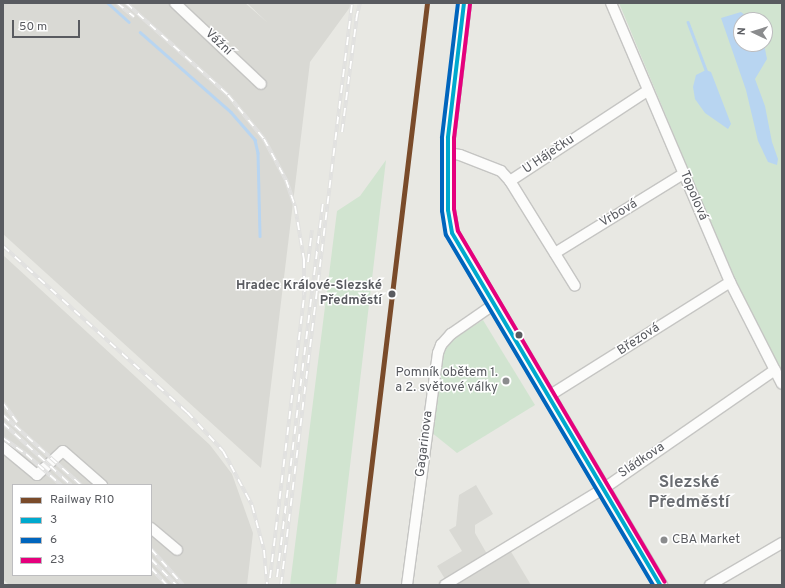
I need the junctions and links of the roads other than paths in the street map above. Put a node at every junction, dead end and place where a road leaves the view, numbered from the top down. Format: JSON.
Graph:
{"nodes":[{"id":1,"x":175,"y":3,"type":"edge"},
{"id":2,"x":464,"y":3,"type":"edge"},
{"id":3,"x":611,"y":3,"type":"edge"},
{"id":4,"x":261,"y":84,"type":"dead end"},
{"id":5,"x":648,"y":91,"type":"junction"},
{"id":6,"x":448,"y":153,"type":"junction"},
{"id":7,"x":684,"y":174,"type":"junction"},
{"id":8,"x":510,"y":181,"type":"junction"},
{"id":9,"x":555,"y":253,"type":"junction"},
{"id":10,"x":730,"y":282,"type":"junction"},
{"id":11,"x":574,"y":286,"type":"dead end"},
{"id":12,"x":493,"y":305,"type":"junction"},
{"id":13,"x":775,"y":370,"type":"junction"},
{"id":14,"x":782,"y":384,"type":"edge"},
{"id":15,"x":547,"y":397,"type":"junction"},
{"id":16,"x":3,"y":447,"type":"edge"},
{"id":17,"x":101,"y":484,"type":"edge"},
{"id":18,"x":603,"y":489,"type":"junction"},
{"id":19,"x":152,"y":529,"type":"edge"},
{"id":20,"x":782,"y":543,"type":"edge"},
{"id":21,"x":177,"y":550,"type":"dead end"},
{"id":22,"x":407,"y":585,"type":"edge"},
{"id":23,"x":445,"y":585,"type":"edge"},
{"id":24,"x":660,"y":585,"type":"edge"},
{"id":25,"x":710,"y":585,"type":"edge"}],
"edges":[{"from":1,"to":4,"type":"street","name":"Vážní"},
{"from":2,"to":6,"type":"street"},
{"from":3,"to":5,"type":"street","name":"Topolová"},
{"from":5,"to":7,"type":"street","name":"Topolová"},
{"from":5,"to":8,"type":"street","name":"U Háječku"},
{"from":6,"to":8,"type":"street","name":"U Háječku"},
{"from":6,"to":12,"type":"street"},
{"from":7,"to":9,"type":"street","name":"Vrbová"},
{"from":7,"to":10,"type":"street","name":"Topolová"},
{"from":8,"to":9,"type":"street"},
{"from":9,"to":11,"type":"street"},
{"from":10,"to":13,"type":"street","name":"Topolová"},
{"from":10,"to":15,"type":"street","name":"Březová"},
{"from":12,"to":15,"type":"street"},
{"from":12,"to":22,"type":"street","name":"Gagarinova"},
{"from":13,"to":14,"type":"street","name":"Topolová"},
{"from":13,"to":18,"type":"street","name":"Sládkova"},
{"from":15,"to":18,"type":"street"},
{"from":16,"to":17,"type":"street"},
{"from":18,"to":23,"type":"street","name":"Sládkova"},
{"from":18,"to":24,"type":"street"},
{"from":19,"to":21,"type":"street"},
{"from":20,"to":25,"type":"street"}]}
